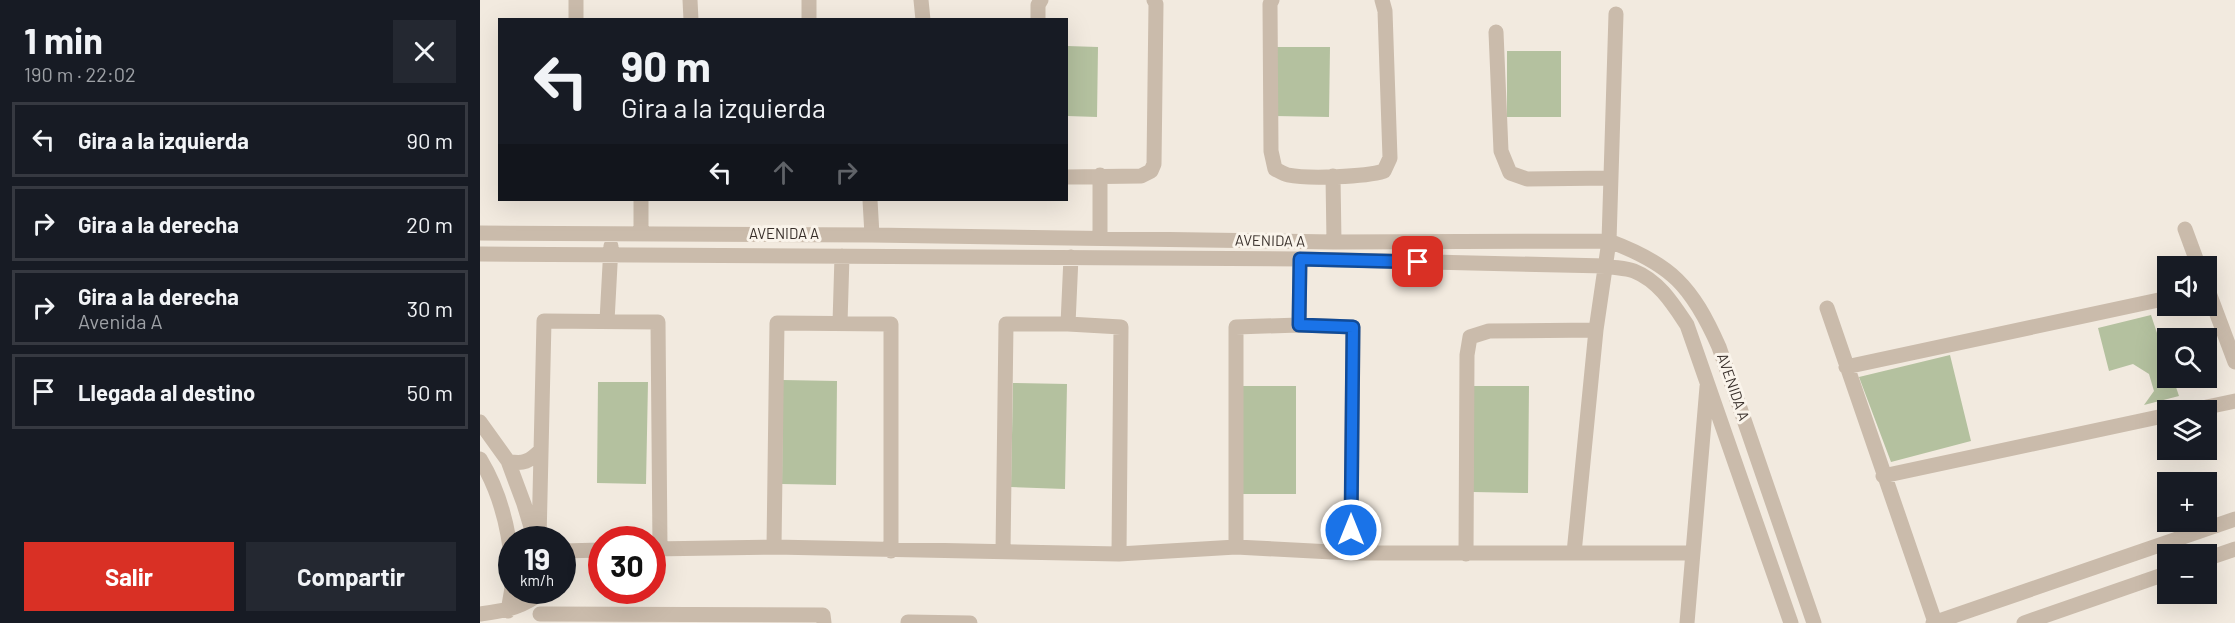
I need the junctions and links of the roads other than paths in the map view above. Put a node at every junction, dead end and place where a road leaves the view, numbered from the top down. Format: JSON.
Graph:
{"nodes":[{"id":1,"x":576,"y":0,"type":"edge"},
{"id":2,"x":690,"y":0,"type":"edge"},
{"id":3,"x":809,"y":0,"type":"edge"},
{"id":4,"x":921,"y":0,"type":"edge"},
{"id":5,"x":1041,"y":0,"type":"edge"},
{"id":6,"x":1154,"y":0,"type":"edge"},
{"id":7,"x":1272,"y":0,"type":"edge"},
{"id":8,"x":1382,"y":0,"type":"edge"},
{"id":9,"x":1616,"y":14,"type":"dead end"},
{"id":10,"x":576,"y":18,"type":"edge"},
{"id":11,"x":691,"y":18,"type":"edge"},
{"id":12,"x":809,"y":18,"type":"edge"},
{"id":13,"x":922,"y":18,"type":"edge"},
{"id":14,"x":1038,"y":18,"type":"edge"},
{"id":15,"x":1496,"y":32,"type":"dead end"},
{"id":16,"x":1100,"y":176,"type":"junction"},
{"id":17,"x":1333,"y":176,"type":"junction"},
{"id":18,"x":1068,"y":177,"type":"edge"},
{"id":19,"x":1611,"y":178,"type":"junction"},
{"id":20,"x":641,"y":201,"type":"edge"},
{"id":21,"x":870,"y":201,"type":"edge"},
{"id":22,"x":2185,"y":229,"type":"dead end"},
{"id":23,"x":480,"y":233,"type":"edge"},
{"id":24,"x":641,"y":233,"type":"junction"},
{"id":25,"x":611,"y":234,"type":"junction"},
{"id":26,"x":872,"y":235,"type":"junction"},
{"id":27,"x":1094,"y":237,"type":"junction"},
{"id":28,"x":1609,"y":241,"type":"junction"},
{"id":29,"x":1334,"y":242,"type":"junction"},
{"id":30,"x":480,"y":254,"type":"edge"},
{"id":31,"x":611,"y":254,"type":"junction"},
{"id":32,"x":842,"y":256,"type":"junction"},
{"id":33,"x":2195,"y":256,"type":"edge"},
{"id":34,"x":1071,"y":257,"type":"junction"},
{"id":35,"x":1087,"y":257,"type":"junction"},
{"id":36,"x":1300,"y":259,"type":"junction"},
{"id":37,"x":1606,"y":266,"type":"junction"},
{"id":38,"x":2157,"y":300,"type":"edge"},
{"id":39,"x":1827,"y":308,"type":"dead end"},
{"id":40,"x":2217,"y":314,"type":"edge"},
{"id":41,"x":607,"y":321,"type":"junction"},
{"id":42,"x":840,"y":322,"type":"junction"},
{"id":43,"x":1068,"y":324,"type":"junction"},
{"id":44,"x":1299,"y":325,"type":"junction"},
{"id":45,"x":1596,"y":330,"type":"junction"},
{"id":46,"x":2235,"y":362,"type":"edge"},
{"id":47,"x":1846,"y":367,"type":"junction"},
{"id":48,"x":1707,"y":381,"type":"junction"},
{"id":49,"x":2235,"y":401,"type":"edge"},
{"id":50,"x":2217,"y":405,"type":"edge"},
{"id":51,"x":2157,"y":418,"type":"edge"},
{"id":52,"x":480,"y":422,"type":"edge"},
{"id":53,"x":541,"y":450,"type":"junction"},
{"id":54,"x":480,"y":459,"type":"edge"},
{"id":55,"x":508,"y":461,"type":"junction"},
{"id":56,"x":1883,"y":476,"type":"junction"},
{"id":57,"x":2235,"y":519,"type":"edge"},
{"id":58,"x":506,"y":526,"type":"edge"},
{"id":59,"x":532,"y":526,"type":"edge"},
{"id":60,"x":538,"y":526,"type":"edge"},
{"id":61,"x":656,"y":526,"type":"edge"},
{"id":62,"x":774,"y":547,"type":"junction"},
{"id":63,"x":1236,"y":547,"type":"junction"},
{"id":64,"x":666,"y":549,"type":"edge"},
{"id":65,"x":2235,"y":549,"type":"edge"},
{"id":66,"x":891,"y":550,"type":"junction"},
{"id":67,"x":1003,"y":552,"type":"junction"},
{"id":68,"x":1351,"y":553,"type":"junction"},
{"id":69,"x":1574,"y":553,"type":"junction"},
{"id":70,"x":1119,"y":554,"type":"junction"},
{"id":71,"x":1466,"y":554,"type":"junction"},
{"id":72,"x":1692,"y":554,"type":"junction"},
{"id":73,"x":2217,"y":555,"type":"edge"},
{"id":74,"x":2157,"y":577,"type":"edge"},
{"id":75,"x":509,"y":604,"type":"edge"},
{"id":76,"x":525,"y":604,"type":"edge"},
{"id":77,"x":508,"y":611,"type":"junction"},
{"id":78,"x":480,"y":614,"type":"edge"},
{"id":79,"x":541,"y":618,"type":"edge"},
{"id":80,"x":908,"y":622,"type":"edge"},
{"id":81,"x":824,"y":623,"type":"edge"},
{"id":82,"x":970,"y":623,"type":"edge"},
{"id":83,"x":1687,"y":623,"type":"edge"},
{"id":84,"x":1791,"y":623,"type":"edge"},
{"id":85,"x":1814,"y":623,"type":"edge"},
{"id":86,"x":1934,"y":623,"type":"edge"},
{"id":87,"x":2024,"y":623,"type":"edge"}],
"edges":[{"from":1,"to":10,"type":"street"},
{"from":2,"to":11,"type":"street"},
{"from":3,"to":12,"type":"street"},
{"from":4,"to":13,"type":"street"},
{"from":5,"to":14,"type":"street"},
{"from":6,"to":16,"type":"street"},
{"from":7,"to":17,"type":"street"},
{"from":8,"to":17,"type":"street"},
{"from":9,"to":19,"type":"street"},
{"from":15,"to":19,"type":"street"},
{"from":16,"to":18,"type":"street"},
{"from":16,"to":27,"type":"street"},
{"from":17,"to":29,"type":"street"},
{"from":19,"to":28,"type":"street"},
{"from":20,"to":24,"type":"street"},
{"from":21,"to":26,"type":"street"},
{"from":22,"to":33,"type":"street"},
{"from":23,"to":25,"type":"street","name":"AVENIDA A"},
{"from":24,"to":25,"type":"street","name":"AVENIDA A"},
{"from":24,"to":26,"type":"street","name":"AVENIDA A"},
{"from":25,"to":31,"type":"street"},
{"from":26,"to":27,"type":"street","name":"AVENIDA A"},
{"from":27,"to":29,"type":"street","name":"AVENIDA A"},
{"from":27,"to":35,"type":"street"},
{"from":28,"to":29,"type":"street","name":"AVENIDA A"},
{"from":28,"to":37,"type":"street"},
{"from":28,"to":85,"type":"street","name":"AVENIDA A"},
{"from":30,"to":31,"type":"street","name":"AVENIDA A"},
{"from":31,"to":32,"type":"street","name":"AVENIDA A"},
{"from":31,"to":41,"type":"street"},
{"from":32,"to":34,"type":"street","name":"AVENIDA A"},
{"from":32,"to":42,"type":"street"},
{"from":34,"to":35,"type":"street","name":"AVENIDA A"},
{"from":34,"to":43,"type":"street"},
{"from":35,"to":36,"type":"street","name":"AVENIDA A"},
{"from":36,"to":37,"type":"street","name":"AVENIDA A"},
{"from":36,"to":44,"type":"street"},
{"from":37,"to":45,"type":"street"},
{"from":37,"to":48,"type":"street","name":"AVENIDA A"},
{"from":38,"to":47,"type":"street"},
{"from":39,"to":47,"type":"street"},
{"from":40,"to":46,"type":"street"},
{"from":41,"to":53,"type":"street"},
{"from":41,"to":61,"type":"street"},
{"from":42,"to":62,"type":"street"},
{"from":42,"to":66,"type":"street"},
{"from":43,"to":67,"type":"street"},
{"from":43,"to":70,"type":"street"},
{"from":44,"to":63,"type":"street"},
{"from":44,"to":68,"type":"street"},
{"from":45,"to":69,"type":"street"},
{"from":45,"to":71,"type":"street"},
{"from":47,"to":56,"type":"street"},
{"from":48,"to":72,"type":"street"},
{"from":48,"to":84,"type":"street","name":"AVENIDA A"},
{"from":49,"to":50,"type":"street"},
{"from":51,"to":56,"type":"street"},
{"from":52,"to":55,"type":"street"},
{"from":53,"to":55,"type":"street"},
{"from":53,"to":60,"type":"street"},
{"from":54,"to":58,"type":"street"},
{"from":55,"to":59,"type":"street"},
{"from":56,"to":86,"type":"street"},
{"from":57,"to":86,"type":"street"},
{"from":62,"to":64,"type":"street"},
{"from":62,"to":66,"type":"street"},
{"from":63,"to":68,"type":"street"},
{"from":63,"to":70,"type":"street"},
{"from":65,"to":73,"type":"street"},
{"from":66,"to":67,"type":"street"},
{"from":67,"to":70,"type":"street"},
{"from":68,"to":71,"type":"street"},
{"from":69,"to":71,"type":"street"},
{"from":69,"to":72,"type":"street"},
{"from":72,"to":83,"type":"street"},
{"from":74,"to":87,"type":"street"},
{"from":75,"to":77,"type":"street"},
{"from":76,"to":77,"type":"street"},
{"from":77,"to":78,"type":"street"},
{"from":79,"to":81,"type":"street"},
{"from":80,"to":82,"type":"street"}]}
